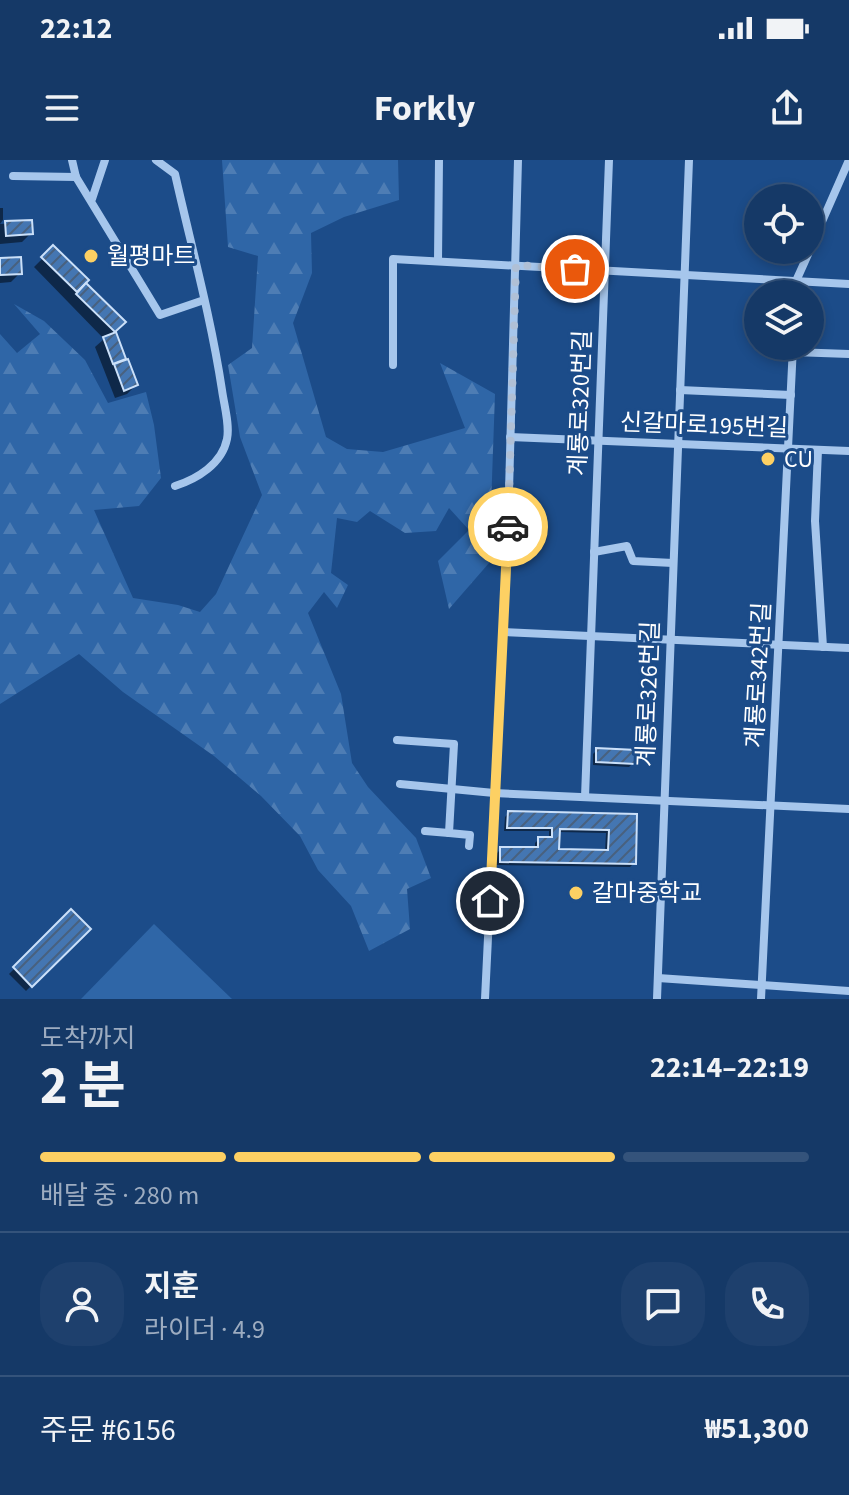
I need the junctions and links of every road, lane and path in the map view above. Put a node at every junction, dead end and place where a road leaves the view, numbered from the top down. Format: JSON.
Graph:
{"nodes":[{"id":1,"x":72,"y":160,"type":"edge"},
{"id":2,"x":105,"y":160,"type":"edge"},
{"id":3,"x":156,"y":160,"type":"edge"},
{"id":4,"x":439,"y":160,"type":"edge"},
{"id":5,"x":518,"y":160,"type":"edge"},
{"id":6,"x":609,"y":160,"type":"edge"},
{"id":7,"x":689,"y":160,"type":"edge"},
{"id":8,"x":849,"y":160,"type":"edge"},
{"id":9,"x":13,"y":176,"type":"dead end"},
{"id":10,"x":76,"y":177,"type":"junction"},
{"id":11,"x":92,"y":199,"type":"junction"},
{"id":12,"x":824,"y":218,"type":"edge"},
{"id":13,"x":438,"y":261,"type":"junction"},
{"id":14,"x":516,"y":265,"type":"junction"},
{"id":15,"x":605,"y":270,"type":"junction"},
{"id":16,"x":684,"y":275,"type":"junction"},
{"id":17,"x":777,"y":280,"type":"edge"},
{"id":18,"x":824,"y":283,"type":"edge"},
{"id":19,"x":849,"y":284,"type":"edge"},
{"id":20,"x":204,"y":300,"type":"junction"},
{"id":21,"x":824,"y":352,"type":"edge"},
{"id":22,"x":849,"y":354,"type":"edge"},
{"id":23,"x":793,"y":360,"type":"edge"},
{"id":24,"x":393,"y":365,"type":"dead end"},
{"id":25,"x":680,"y":390,"type":"junction"},
{"id":26,"x":791,"y":395,"type":"junction"},
{"id":27,"x":510,"y":437,"type":"junction"},
{"id":28,"x":599,"y":441,"type":"junction"},
{"id":29,"x":678,"y":444,"type":"junction"},
{"id":30,"x":788,"y":449,"type":"junction"},
{"id":31,"x":818,"y":450,"type":"junction"},
{"id":32,"x":849,"y":451,"type":"edge"},
{"id":33,"x":175,"y":486,"type":"dead end"},
{"id":34,"x":594,"y":552,"type":"junction"},
{"id":35,"x":673,"y":563,"type":"junction"},
{"id":36,"x":503,"y":632,"type":"junction"},
{"id":37,"x":591,"y":636,"type":"junction"},
{"id":38,"x":671,"y":640,"type":"junction"},
{"id":39,"x":779,"y":645,"type":"junction"},
{"id":40,"x":823,"y":647,"type":"junction"},
{"id":41,"x":849,"y":648,"type":"edge"},
{"id":42,"x":397,"y":740,"type":"dead end"},
{"id":43,"x":400,"y":784,"type":"dead end"},
{"id":44,"x":453,"y":788,"type":"junction"},
{"id":45,"x":494,"y":793,"type":"junction"},
{"id":46,"x":585,"y":797,"type":"junction"},
{"id":47,"x":664,"y":801,"type":"junction"},
{"id":48,"x":771,"y":806,"type":"junction"},
{"id":49,"x":849,"y":809,"type":"edge"},
{"id":50,"x":425,"y":831,"type":"dead end"},
{"id":51,"x":449,"y":833,"type":"junction"},
{"id":52,"x":469,"y":846,"type":"dead end"},
{"id":53,"x":658,"y":978,"type":"junction"},
{"id":54,"x":761,"y":985,"type":"junction"},
{"id":55,"x":849,"y":991,"type":"edge"},
{"id":56,"x":485,"y":999,"type":"edge"},
{"id":57,"x":657,"y":999,"type":"edge"},
{"id":58,"x":761,"y":999,"type":"edge"}],
"edges":[{"from":1,"to":10,"type":"street"},
{"from":2,"to":11,"type":"street"},
{"from":3,"to":20,"type":"street"},
{"from":4,"to":13,"type":"street"},
{"from":5,"to":14,"type":"street"},
{"from":6,"to":15,"type":"street","name":"계룡로320번길"},
{"from":7,"to":16,"type":"street","name":"계룡로326번길"},
{"from":8,"to":12,"type":"street"},
{"from":9,"to":10,"type":"street"},
{"from":10,"to":11,"type":"street"},
{"from":11,"to":20,"type":"street"},
{"from":13,"to":14,"type":"street"},
{"from":13,"to":24,"type":"street"},
{"from":14,"to":15,"type":"street"},
{"from":14,"to":27,"type":"street"},
{"from":15,"to":16,"type":"street"},
{"from":15,"to":28,"type":"street","name":"계룡로320번길"},
{"from":16,"to":17,"type":"street"},
{"from":16,"to":25,"type":"street","name":"계룡로326번길"},
{"from":18,"to":19,"type":"street"},
{"from":20,"to":33,"type":"street"},
{"from":21,"to":22,"type":"street","name":"계룡로342번길"},
{"from":23,"to":26,"type":"street","name":"계룡로342번길"},
{"from":25,"to":26,"type":"street"},
{"from":25,"to":29,"type":"street","name":"계룡로326번길"},
{"from":26,"to":30,"type":"street","name":"계룡로342번길"},
{"from":27,"to":28,"type":"street","name":"신갈마로195번길"},
{"from":27,"to":36,"type":"street"},
{"from":28,"to":29,"type":"street","name":"신갈마로195번길"},
{"from":28,"to":34,"type":"street","name":"계룡로320번길"},
{"from":29,"to":30,"type":"street","name":"신갈마로195번길"},
{"from":29,"to":35,"type":"street","name":"계룡로326번길"},
{"from":30,"to":31,"type":"street","name":"신갈마로195번길"},
{"from":30,"to":39,"type":"street","name":"계룡로342번길"},
{"from":31,"to":32,"type":"street","name":"신갈마로195번길"},
{"from":31,"to":40,"type":"street"},
{"from":34,"to":35,"type":"street"},
{"from":34,"to":37,"type":"street","name":"계룡로320번길"},
{"from":35,"to":38,"type":"street","name":"계룡로326번길"},
{"from":36,"to":37,"type":"street"},
{"from":36,"to":45,"type":"street"},
{"from":37,"to":38,"type":"street"},
{"from":37,"to":46,"type":"street","name":"계룡로320번길"},
{"from":38,"to":39,"type":"street"},
{"from":38,"to":47,"type":"street","name":"계룡로326번길"},
{"from":39,"to":40,"type":"street"},
{"from":39,"to":48,"type":"street","name":"계룡로342번길"},
{"from":40,"to":41,"type":"street"},
{"from":42,"to":44,"type":"street"},
{"from":43,"to":44,"type":"street"},
{"from":44,"to":45,"type":"street"},
{"from":44,"to":51,"type":"street"},
{"from":45,"to":46,"type":"street"},
{"from":45,"to":56,"type":"street"},
{"from":46,"to":47,"type":"street"},
{"from":47,"to":48,"type":"street"},
{"from":47,"to":53,"type":"street","name":"계룡로326번길"},
{"from":48,"to":49,"type":"street"},
{"from":48,"to":54,"type":"street","name":"계룡로342번길"},
{"from":50,"to":51,"type":"street"},
{"from":51,"to":52,"type":"street"},
{"from":53,"to":54,"type":"street"},
{"from":53,"to":57,"type":"street","name":"계룡로326번길"},
{"from":54,"to":55,"type":"street"},
{"from":54,"to":58,"type":"street","name":"계룡로342번길"}]}
